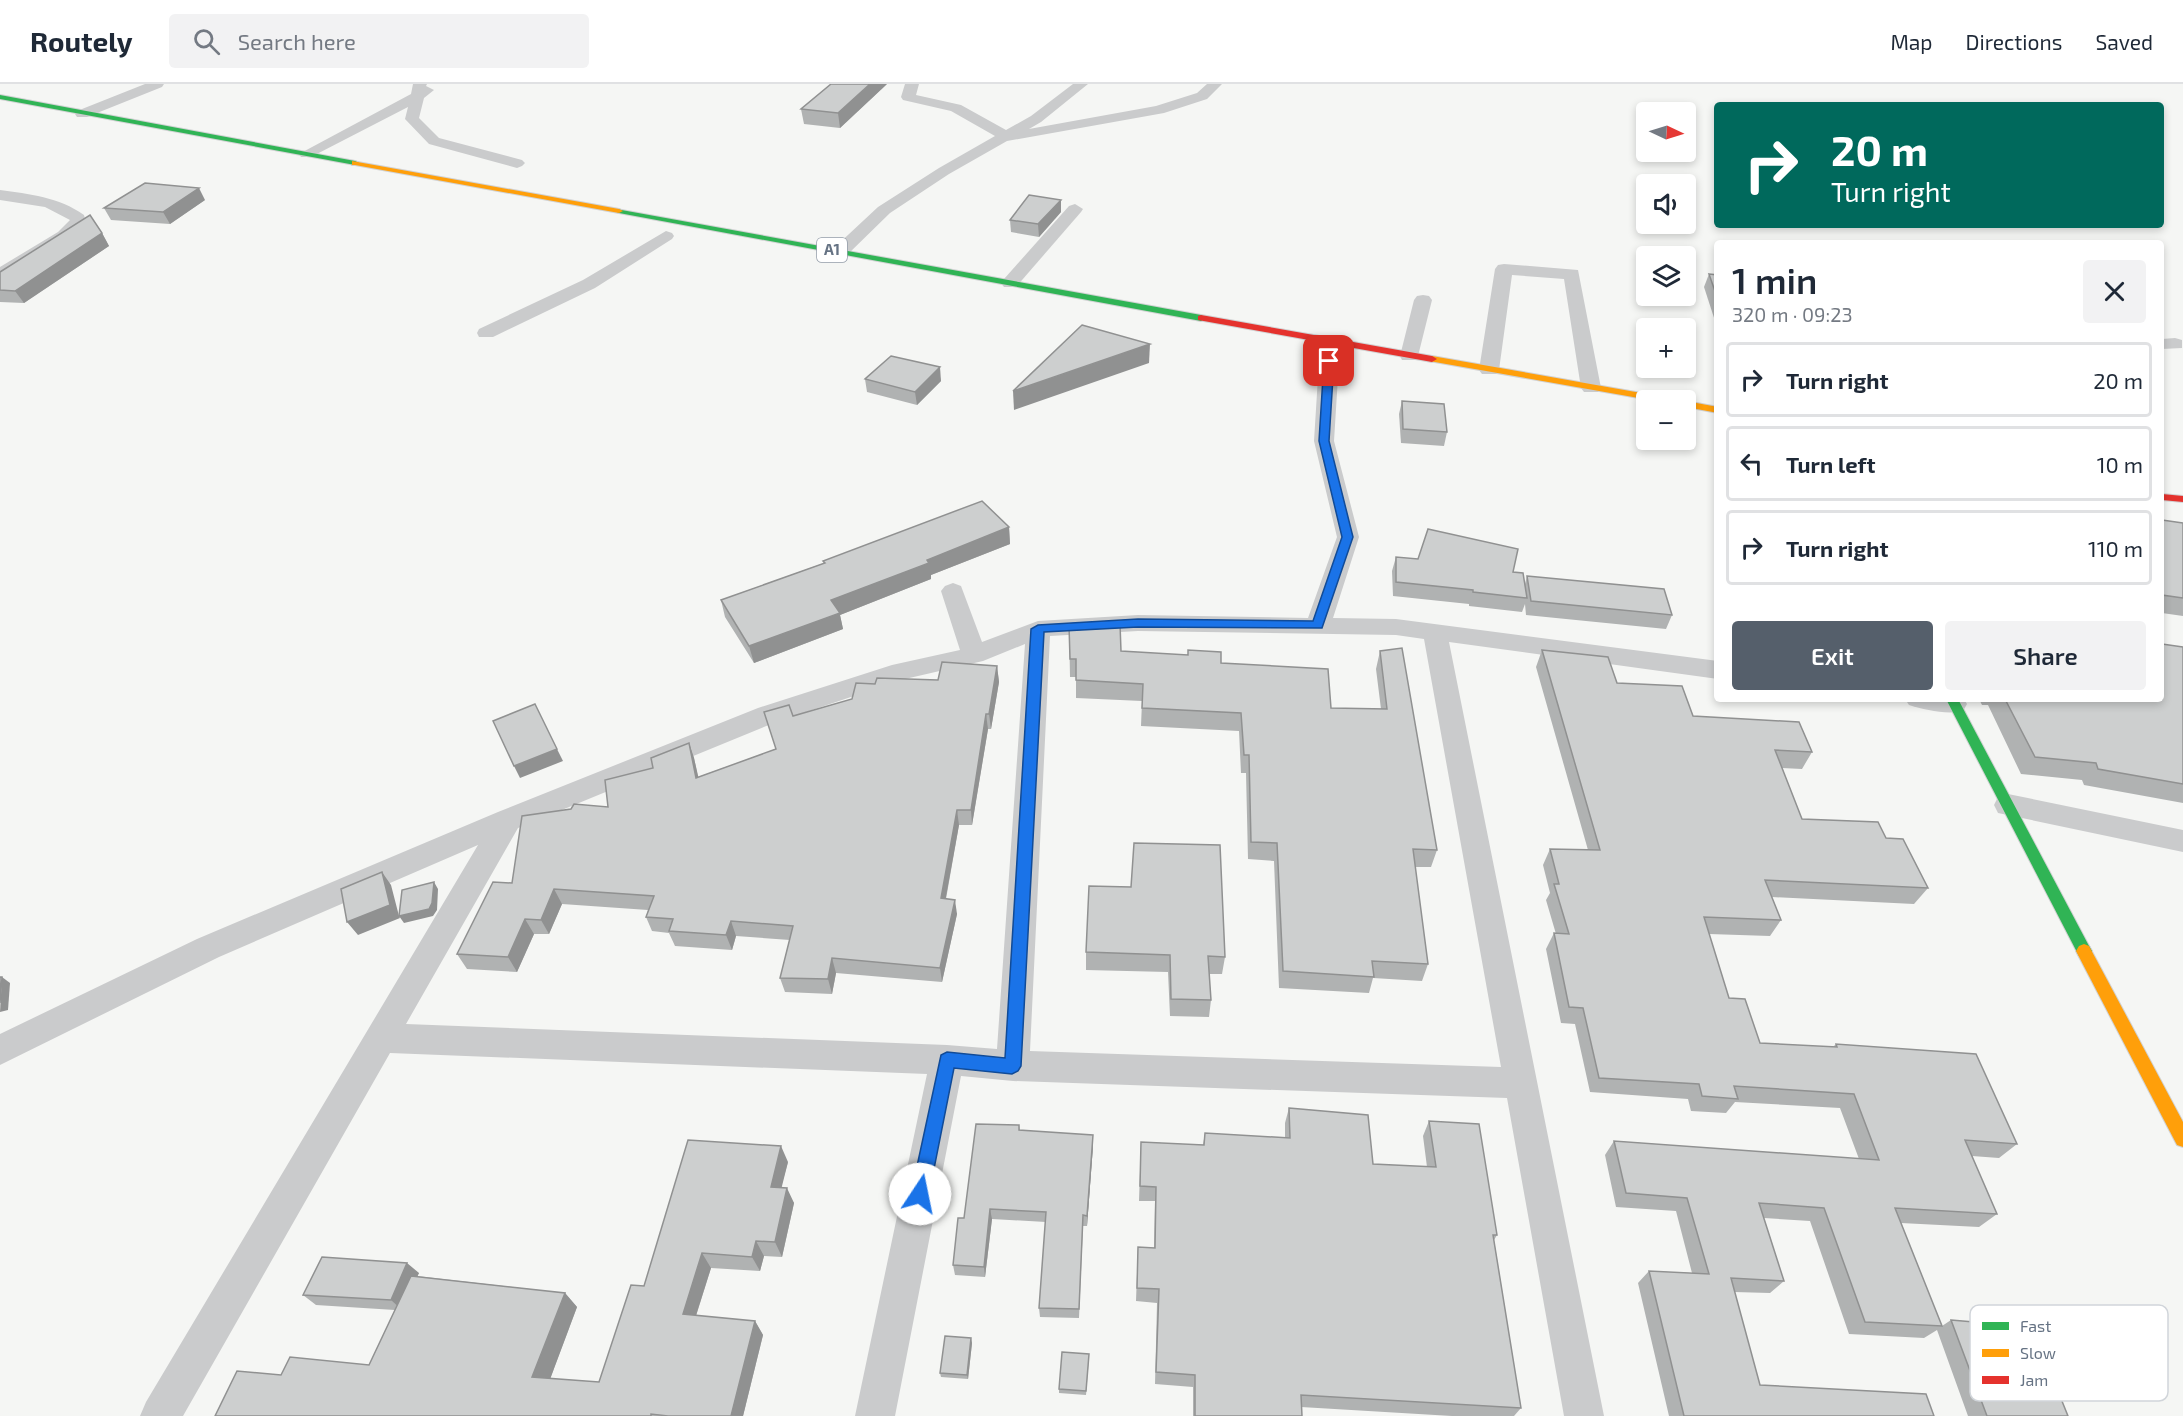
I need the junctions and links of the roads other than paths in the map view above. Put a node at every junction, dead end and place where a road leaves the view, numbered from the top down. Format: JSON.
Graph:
{"nodes":[{"id":1,"x":157,"y":84,"type":"edge"},
{"id":2,"x":438,"y":84,"type":"edge"},
{"id":3,"x":912,"y":84,"type":"edge"},
{"id":4,"x":1081,"y":84,"type":"edge"},
{"id":5,"x":1215,"y":84,"type":"edge"},
{"id":6,"x":418,"y":90,"type":"edge"},
{"id":7,"x":0,"y":97,"type":"edge"},
{"id":8,"x":82,"y":114,"type":"junction"},
{"id":9,"x":1008,"y":136,"type":"junction"},
{"id":10,"x":306,"y":154,"type":"junction"},
{"id":11,"x":517,"y":163,"type":"dead end"},
{"id":12,"x":0,"y":195,"type":"edge"},
{"id":13,"x":1075,"y":209,"type":"dead end"},
{"id":14,"x":642,"y":232,"type":"dead end"},
{"id":15,"x":671,"y":237,"type":"joint"},
{"id":16,"x":840,"y":252,"type":"junction"},
{"id":17,"x":0,"y":274,"type":"edge"},
{"id":18,"x":1010,"y":283,"type":"junction"},
{"id":19,"x":1423,"y":300,"type":"dead end"},
{"id":20,"x":486,"y":333,"type":"dead end"},
{"id":21,"x":1409,"y":356,"type":"junction"},
{"id":22,"x":1329,"y":361,"type":"dead end"},
{"id":23,"x":1489,"y":370,"type":"junction"},
{"id":24,"x":1591,"y":388,"type":"junction"},
{"id":25,"x":1636,"y":395,"type":"edge"},
{"id":26,"x":1696,"y":406,"type":"edge"},
{"id":27,"x":1714,"y":409,"type":"edge"},
{"id":28,"x":2164,"y":497,"type":"edge"},
{"id":29,"x":2183,"y":499,"type":"edge"},
{"id":30,"x":953,"y":591,"type":"dead end"},
{"id":31,"x":1318,"y":626,"type":"junction"},
{"id":32,"x":1038,"y":629,"type":"junction"},
{"id":33,"x":1435,"y":632,"type":"junction"},
{"id":34,"x":974,"y":655,"type":"junction"},
{"id":35,"x":1714,"y":669,"type":"edge"},
{"id":36,"x":1953,"y":702,"type":"edge"},
{"id":37,"x":2008,"y":805,"type":"junction"},
{"id":38,"x":508,"y":820,"type":"junction"},
{"id":39,"x":2183,"y":841,"type":"edge"},
{"id":40,"x":382,"y":1038,"type":"junction"},
{"id":41,"x":0,"y":1050,"type":"edge"},
{"id":42,"x":947,"y":1060,"type":"junction"},
{"id":43,"x":1012,"y":1066,"type":"junction"},
{"id":44,"x":1520,"y":1083,"type":"junction"},
{"id":45,"x":2183,"y":1139,"type":"edge"},
{"id":46,"x":160,"y":1416,"type":"edge"},
{"id":47,"x":875,"y":1416,"type":"edge"},
{"id":48,"x":1584,"y":1416,"type":"edge"}],
"edges":[{"from":1,"to":8,"type":"street"},
{"from":2,"to":6,"type":"street"},
{"from":3,"to":9,"type":"street"},
{"from":4,"to":9,"type":"street"},
{"from":5,"to":9,"type":"street"},
{"from":6,"to":10,"type":"street"},
{"from":6,"to":11,"type":"street"},
{"from":7,"to":8,"type":"main road","number":"A1"},
{"from":8,"to":10,"type":"main road","number":"A1"},
{"from":9,"to":16,"type":"street"},
{"from":10,"to":16,"type":"main road","number":"A1"},
{"from":12,"to":17,"type":"street"},
{"from":13,"to":18,"type":"street"},
{"from":14,"to":15,"type":"main road"},
{"from":15,"to":20,"type":"street"},
{"from":16,"to":18,"type":"main road","number":"A1"},
{"from":18,"to":21,"type":"main road","number":"A1"},
{"from":19,"to":21,"type":"street"},
{"from":21,"to":23,"type":"main road","number":"A1"},
{"from":22,"to":31,"type":"street"},
{"from":23,"to":24,"type":"main road","number":"A1"},
{"from":23,"to":24,"type":"street"},
{"from":24,"to":25,"type":"main road","number":"A1"},
{"from":26,"to":27,"type":"main road"},
{"from":28,"to":29,"type":"main road"},
{"from":30,"to":34,"type":"street"},
{"from":31,"to":32,"type":"street"},
{"from":31,"to":33,"type":"street"},
{"from":32,"to":34,"type":"street"},
{"from":32,"to":43,"type":"street"},
{"from":33,"to":35,"type":"street"},
{"from":33,"to":44,"type":"street"},
{"from":34,"to":38,"type":"street"},
{"from":36,"to":37,"type":"main road"},
{"from":37,"to":39,"type":"street"},
{"from":37,"to":45,"type":"main road"},
{"from":38,"to":40,"type":"street"},
{"from":38,"to":41,"type":"street"},
{"from":40,"to":42,"type":"street"},
{"from":40,"to":46,"type":"street"},
{"from":42,"to":43,"type":"street"},
{"from":42,"to":47,"type":"street"},
{"from":43,"to":44,"type":"street"},
{"from":44,"to":48,"type":"street"}]}
